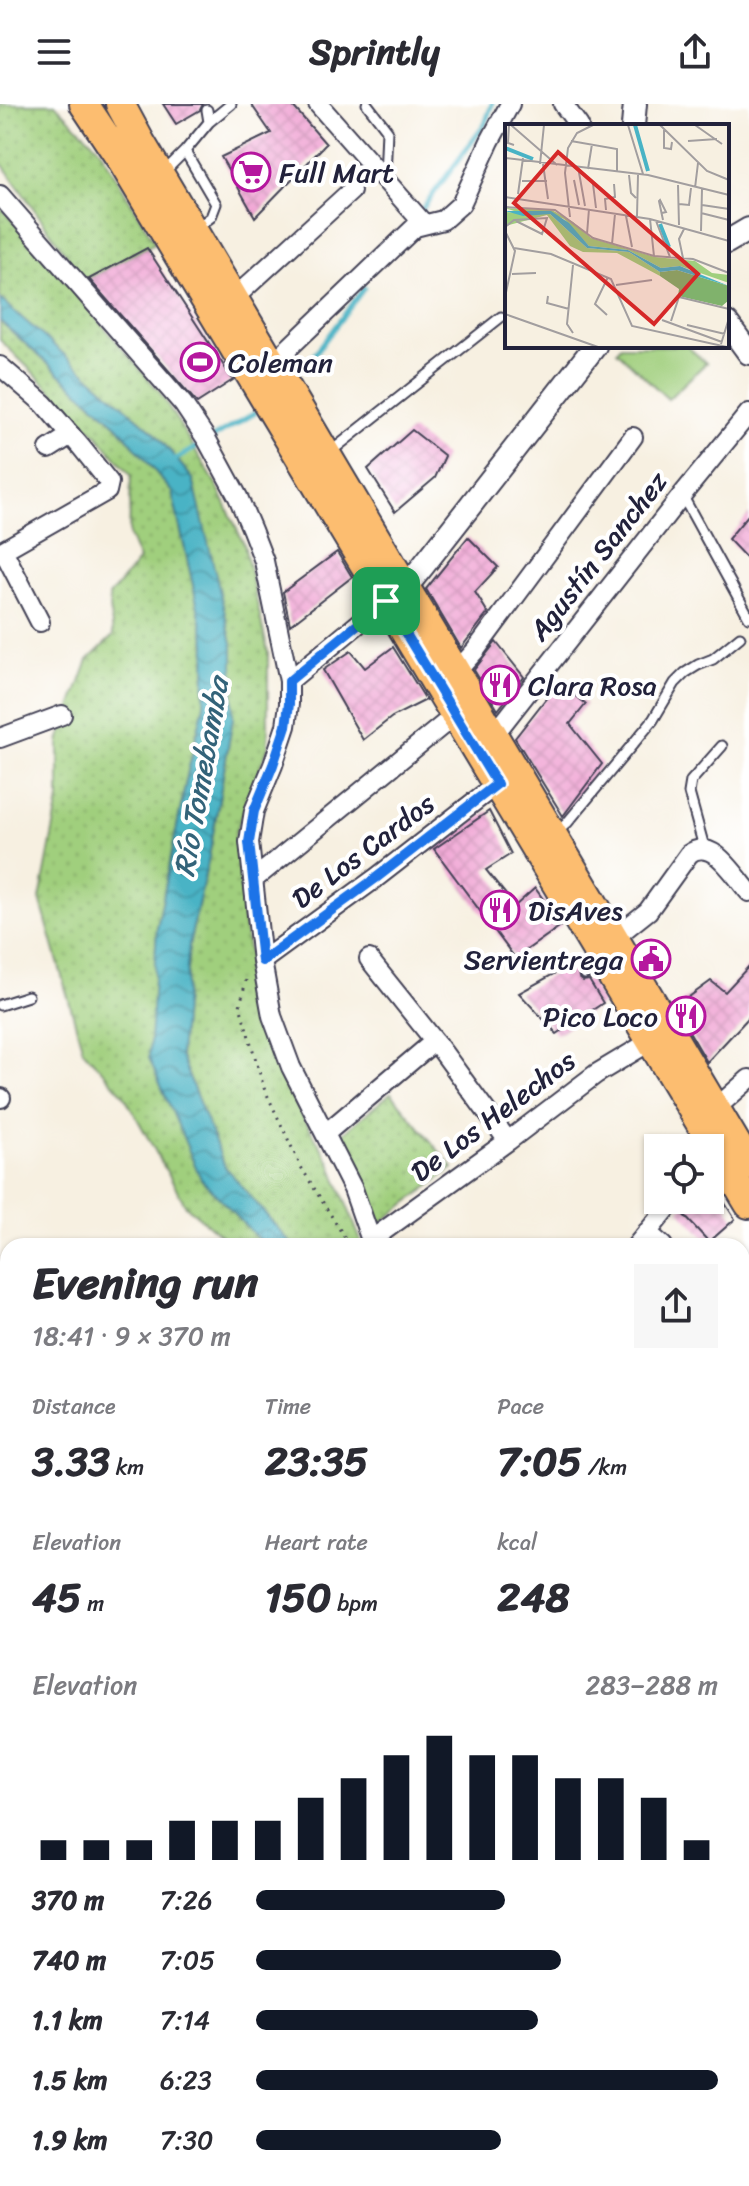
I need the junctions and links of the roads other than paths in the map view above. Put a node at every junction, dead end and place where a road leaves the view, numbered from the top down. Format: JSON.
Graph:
{"nodes":[{"id":1,"x":84,"y":104,"type":"edge"},
{"id":2,"x":120,"y":104,"type":"edge"},
{"id":3,"x":231,"y":104,"type":"edge"},
{"id":4,"x":318,"y":104,"type":"edge"},
{"id":5,"x":367,"y":104,"type":"edge"},
{"id":6,"x":510,"y":104,"type":"edge"},
{"id":7,"x":563,"y":104,"type":"edge"},
{"id":8,"x":635,"y":104,"type":"edge"},
{"id":9,"x":207,"y":110,"type":"dead end"},
{"id":10,"x":209,"y":122,"type":"junction"},
{"id":11,"x":578,"y":124,"type":"edge"},
{"id":12,"x":633,"y":124,"type":"edge"},
{"id":13,"x":185,"y":151,"type":"junction"},
{"id":14,"x":160,"y":176,"type":"junction"},
{"id":15,"x":385,"y":180,"type":"junction"},
{"id":16,"x":351,"y":191,"type":"dead end"},
{"id":17,"x":0,"y":195,"type":"edge"},
{"id":18,"x":417,"y":220,"type":"junction"},
{"id":19,"x":749,"y":229,"type":"edge"},
{"id":20,"x":193,"y":231,"type":"junction"},
{"id":21,"x":729,"y":241,"type":"edge"},
{"id":22,"x":233,"y":299,"type":"junction"},
{"id":23,"x":501,"y":317,"type":"dead end"},
{"id":24,"x":729,"y":326,"type":"edge"},
{"id":25,"x":593,"y":348,"type":"edge"},
{"id":26,"x":749,"y":353,"type":"edge"},
{"id":27,"x":272,"y":364,"type":"junction"},
{"id":28,"x":0,"y":366,"type":"edge"},
{"id":29,"x":749,"y":413,"type":"edge"},
{"id":30,"x":71,"y":435,"type":"junction"},
{"id":31,"x":633,"y":437,"type":"dead end"},
{"id":32,"x":49,"y":449,"type":"dead end"},
{"id":33,"x":326,"y":455,"type":"junction"},
{"id":34,"x":682,"y":495,"type":"junction"},
{"id":35,"x":2,"y":551,"type":"edge"},
{"id":36,"x":396,"y":594,"type":"junction"},
{"id":37,"x":749,"y":617,"type":"edge"},
{"id":38,"x":40,"y":622,"type":"dead end"},
{"id":39,"x":740,"y":637,"type":"dead end"},
{"id":40,"x":456,"y":672,"type":"junction"},
{"id":41,"x":289,"y":681,"type":"junction"},
{"id":42,"x":62,"y":715,"type":"dead end"},
{"id":43,"x":455,"y":715,"type":"junction"},
{"id":44,"x":492,"y":733,"type":"junction"},
{"id":45,"x":0,"y":738,"type":"edge"},
{"id":46,"x":722,"y":746,"type":"dead end"},
{"id":47,"x":497,"y":784,"type":"junction"},
{"id":48,"x":553,"y":836,"type":"junction"},
{"id":49,"x":704,"y":847,"type":"junction"},
{"id":50,"x":253,"y":880,"type":"junction"},
{"id":51,"x":749,"y":892,"type":"edge"},
{"id":52,"x":600,"y":957,"type":"junction"},
{"id":53,"x":369,"y":959,"type":"dead end"},
{"id":54,"x":262,"y":961,"type":"junction"},
{"id":55,"x":28,"y":996,"type":"dead end"},
{"id":56,"x":0,"y":1005,"type":"edge"},
{"id":57,"x":651,"y":1041,"type":"junction"},
{"id":58,"x":437,"y":1044,"type":"junction"},
{"id":59,"x":749,"y":1079,"type":"edge"},
{"id":60,"x":715,"y":1109,"type":"junction"},
{"id":61,"x":326,"y":1133,"type":"junction"},
{"id":62,"x":702,"y":1134,"type":"edge"},
{"id":63,"x":508,"y":1141,"type":"junction"},
{"id":64,"x":749,"y":1165,"type":"edge"},
{"id":65,"x":724,"y":1169,"type":"edge"},
{"id":66,"x":749,"y":1204,"type":"edge"},
{"id":67,"x":663,"y":1214,"type":"edge"},
{"id":68,"x":370,"y":1238,"type":"edge"},
{"id":69,"x":379,"y":1238,"type":"edge"},
{"id":70,"x":643,"y":1238,"type":"edge"}],
"edges":[{"from":1,"to":36,"type":"main road"},
{"from":2,"to":14,"type":"main road"},
{"from":3,"to":10,"type":"lane"},
{"from":4,"to":15,"type":"street"},
{"from":5,"to":15,"type":"lane"},
{"from":6,"to":18,"type":"street"},
{"from":7,"to":11,"type":"street"},
{"from":8,"to":12,"type":"street"},
{"from":9,"to":10,"type":"lane"},
{"from":10,"to":13,"type":"lane"},
{"from":13,"to":14,"type":"lane"},
{"from":13,"to":20,"type":"lane"},
{"from":14,"to":20,"type":"main road"},
{"from":15,"to":18,"type":"street"},
{"from":16,"to":22,"type":"street"},
{"from":17,"to":41,"type":"street"},
{"from":18,"to":27,"type":"street"},
{"from":19,"to":21,"type":"street"},
{"from":20,"to":22,"type":"main road"},
{"from":22,"to":27,"type":"main road"},
{"from":23,"to":33,"type":"lane"},
{"from":24,"to":26,"type":"street"},
{"from":25,"to":36,"type":"street"},
{"from":27,"to":33,"type":"main road"},
{"from":28,"to":30,"type":"street"},
{"from":29,"to":34,"type":"street","name":"Agustín Sanchez"},
{"from":30,"to":32,"type":"street"},
{"from":30,"to":35,"type":"street"},
{"from":31,"to":40,"type":"street"},
{"from":33,"to":36,"type":"main road"},
{"from":34,"to":37,"type":"lane"},
{"from":34,"to":44,"type":"street","name":"Agustín Sanchez"},
{"from":35,"to":38,"type":"street"},
{"from":36,"to":40,"type":"main road"},
{"from":36,"to":41,"type":"street"},
{"from":36,"to":43,"type":"main road"},
{"from":39,"to":48,"type":"lane"},
{"from":40,"to":44,"type":"main road"},
{"from":41,"to":50,"type":"street"},
{"from":42,"to":45,"type":"street"},
{"from":43,"to":47,"type":"main road"},
{"from":43,"to":50,"type":"street"},
{"from":44,"to":48,"type":"main road"},
{"from":46,"to":49,"type":"lane"},
{"from":47,"to":52,"type":"main road"},
{"from":47,"to":54,"type":"street","name":"De Los Cardos"},
{"from":48,"to":52,"type":"main road"},
{"from":49,"to":51,"type":"street"},
{"from":49,"to":52,"type":"street"},
{"from":50,"to":54,"type":"street"},
{"from":52,"to":57,"type":"main road"},
{"from":52,"to":60,"type":"main road"},
{"from":53,"to":58,"type":"street"},
{"from":54,"to":61,"type":"street"},
{"from":55,"to":56,"type":"lane"},
{"from":57,"to":62,"type":"main road"},
{"from":57,"to":63,"type":"street","name":"De Los Helechos"},
{"from":58,"to":61,"type":"street"},
{"from":58,"to":63,"type":"street"},
{"from":59,"to":60,"type":"street"},
{"from":60,"to":64,"type":"main road"},
{"from":61,"to":68,"type":"street"},
{"from":63,"to":69,"type":"street","name":"De Los Helechos"},
{"from":65,"to":66,"type":"main road"},
{"from":67,"to":70,"type":"street"}]}
